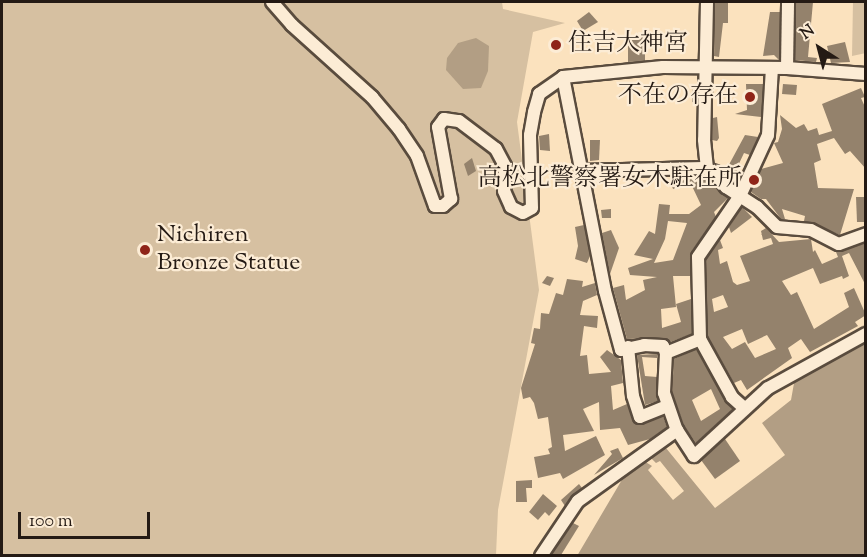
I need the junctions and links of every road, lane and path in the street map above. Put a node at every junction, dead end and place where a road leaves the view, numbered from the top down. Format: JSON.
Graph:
{"nodes":[{"id":1,"x":272,"y":2,"type":"edge"},
{"id":2,"x":707,"y":2,"type":"edge"},
{"id":3,"x":788,"y":2,"type":"edge"},
{"id":4,"x":705,"y":68,"type":"junction"},
{"id":5,"x":772,"y":68,"type":"junction"},
{"id":6,"x":787,"y":68,"type":"junction"},
{"id":7,"x":866,"y":74,"type":"edge"},
{"id":8,"x":563,"y":77,"type":"junction"},
{"id":9,"x":707,"y":170,"type":"junction"},
{"id":10,"x":581,"y":171,"type":"junction"},
{"id":11,"x":740,"y":196,"type":"junction"},
{"id":12,"x":866,"y":234,"type":"edge"},
{"id":13,"x":866,"y":334,"type":"edge"},
{"id":14,"x":700,"y":339,"type":"junction"},
{"id":15,"x":628,"y":347,"type":"junction"},
{"id":16,"x":666,"y":353,"type":"junction"},
{"id":17,"x":667,"y":406,"type":"junction"},
{"id":18,"x":743,"y":407,"type":"junction"},
{"id":19,"x":677,"y":430,"type":"junction"},
{"id":20,"x":541,"y":555,"type":"edge"}],
"edges":[{"from":1,"to":8,"type":"street"},
{"from":2,"to":4,"type":"street"},
{"from":3,"to":6,"type":"street"},
{"from":4,"to":5,"type":"street"},
{"from":4,"to":8,"type":"street"},
{"from":4,"to":9,"type":"street"},
{"from":5,"to":6,"type":"street"},
{"from":5,"to":11,"type":"street"},
{"from":6,"to":7,"type":"street"},
{"from":8,"to":10,"type":"street"},
{"from":9,"to":10,"type":"street"},
{"from":9,"to":11,"type":"street"},
{"from":10,"to":15,"type":"street"},
{"from":11,"to":12,"type":"street"},
{"from":11,"to":14,"type":"street"},
{"from":13,"to":18,"type":"street"},
{"from":14,"to":16,"type":"street"},
{"from":14,"to":18,"type":"street"},
{"from":15,"to":16,"type":"street"},
{"from":15,"to":17,"type":"street"},
{"from":16,"to":17,"type":"street"},
{"from":17,"to":19,"type":"street"},
{"from":18,"to":19,"type":"street"},
{"from":19,"to":20,"type":"street"}]}
